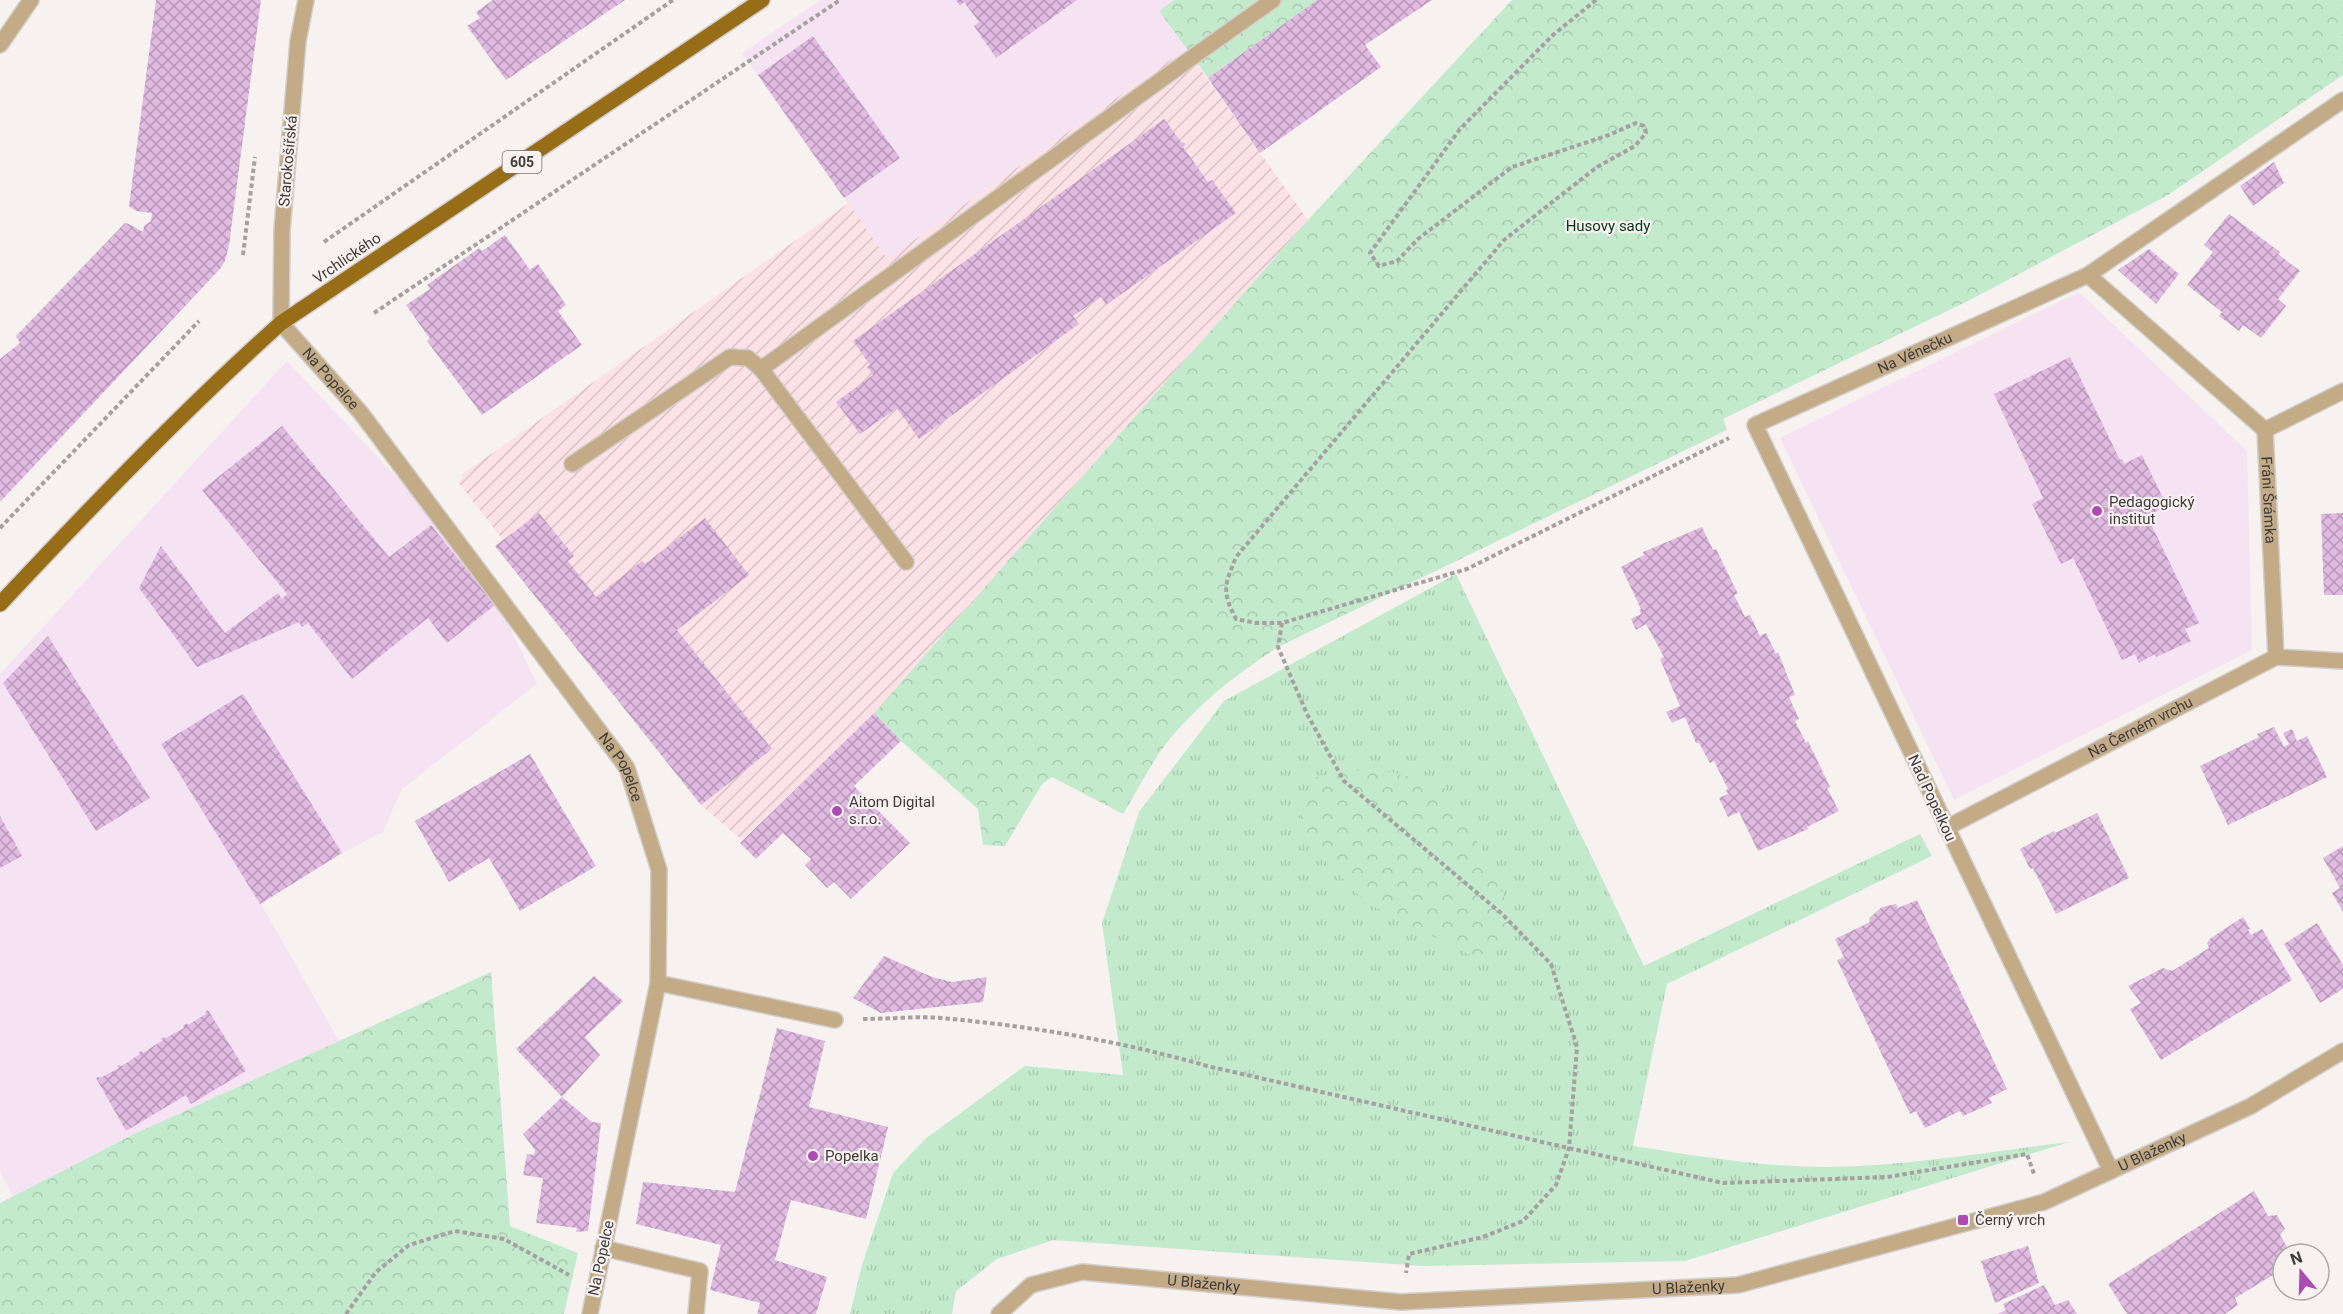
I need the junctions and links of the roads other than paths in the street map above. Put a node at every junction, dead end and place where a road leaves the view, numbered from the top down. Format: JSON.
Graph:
{"nodes":[{"id":1,"x":31,"y":0,"type":"edge"},
{"id":2,"x":306,"y":0,"type":"edge"},
{"id":3,"x":762,"y":0,"type":"edge"},
{"id":4,"x":1273,"y":0,"type":"edge"},
{"id":5,"x":0,"y":45,"type":"edge"},
{"id":6,"x":2343,"y":100,"type":"edge"},
{"id":7,"x":2088,"y":274,"type":"junction"},
{"id":8,"x":281,"y":323,"type":"junction"},
{"id":9,"x":761,"y":369,"type":"junction"},
{"id":10,"x":2343,"y":391,"type":"edge"},
{"id":11,"x":1755,"y":425,"type":"joint"},
{"id":12,"x":2265,"y":429,"type":"junction"},
{"id":13,"x":572,"y":464,"type":"dead end"},
{"id":14,"x":906,"y":562,"type":"dead end"},
{"id":15,"x":0,"y":604,"type":"edge"},
{"id":16,"x":2276,"y":657,"type":"junction"},
{"id":17,"x":2343,"y":661,"type":"edge"},
{"id":18,"x":1946,"y":828,"type":"junction"},
{"id":19,"x":658,"y":983,"type":"junction"},
{"id":20,"x":835,"y":1020,"type":"road end"},
{"id":21,"x":2343,"y":1051,"type":"edge"},
{"id":22,"x":2111,"y":1171,"type":"junction"},
{"id":23,"x":603,"y":1248,"type":"junction"},
{"id":24,"x":590,"y":1314,"type":"edge"},
{"id":25,"x":696,"y":1314,"type":"edge"},
{"id":26,"x":999,"y":1314,"type":"edge"}],
"edges":[{"from":1,"to":5,"type":"street"},
{"from":2,"to":8,"type":"street","name":"Starokošířská"},
{"from":3,"to":8,"type":"main road","name":"Vrchlického","number":"605"},
{"from":4,"to":9,"type":"street"},
{"from":6,"to":7,"type":"street","name":"Na Věnečku"},
{"from":7,"to":11,"type":"street","name":"Na Věnečku"},
{"from":7,"to":12,"type":"street"},
{"from":8,"to":15,"type":"main road","name":"Vrchlického","number":"605"},
{"from":8,"to":19,"type":"street","name":"Na Popelce"},
{"from":9,"to":13,"type":"street"},
{"from":9,"to":14,"type":"street"},
{"from":10,"to":12,"type":"street"},
{"from":11,"to":18,"type":"street","name":"Nad Popelkou"},
{"from":12,"to":16,"type":"street","name":"Fráni Šrámka"},
{"from":16,"to":17,"type":"street"},
{"from":16,"to":18,"type":"street","name":"Na Černém vrchu"},
{"from":18,"to":22,"type":"street","name":"Nad Popelkou"},
{"from":19,"to":20,"type":"street"},
{"from":19,"to":23,"type":"street","name":"Na Popelce"},
{"from":21,"to":22,"type":"street","name":"U Blaženky"},
{"from":22,"to":26,"type":"street","name":"U Blaženky"},
{"from":23,"to":24,"type":"street","name":"Na Popelce"},
{"from":23,"to":25,"type":"street"}]}
